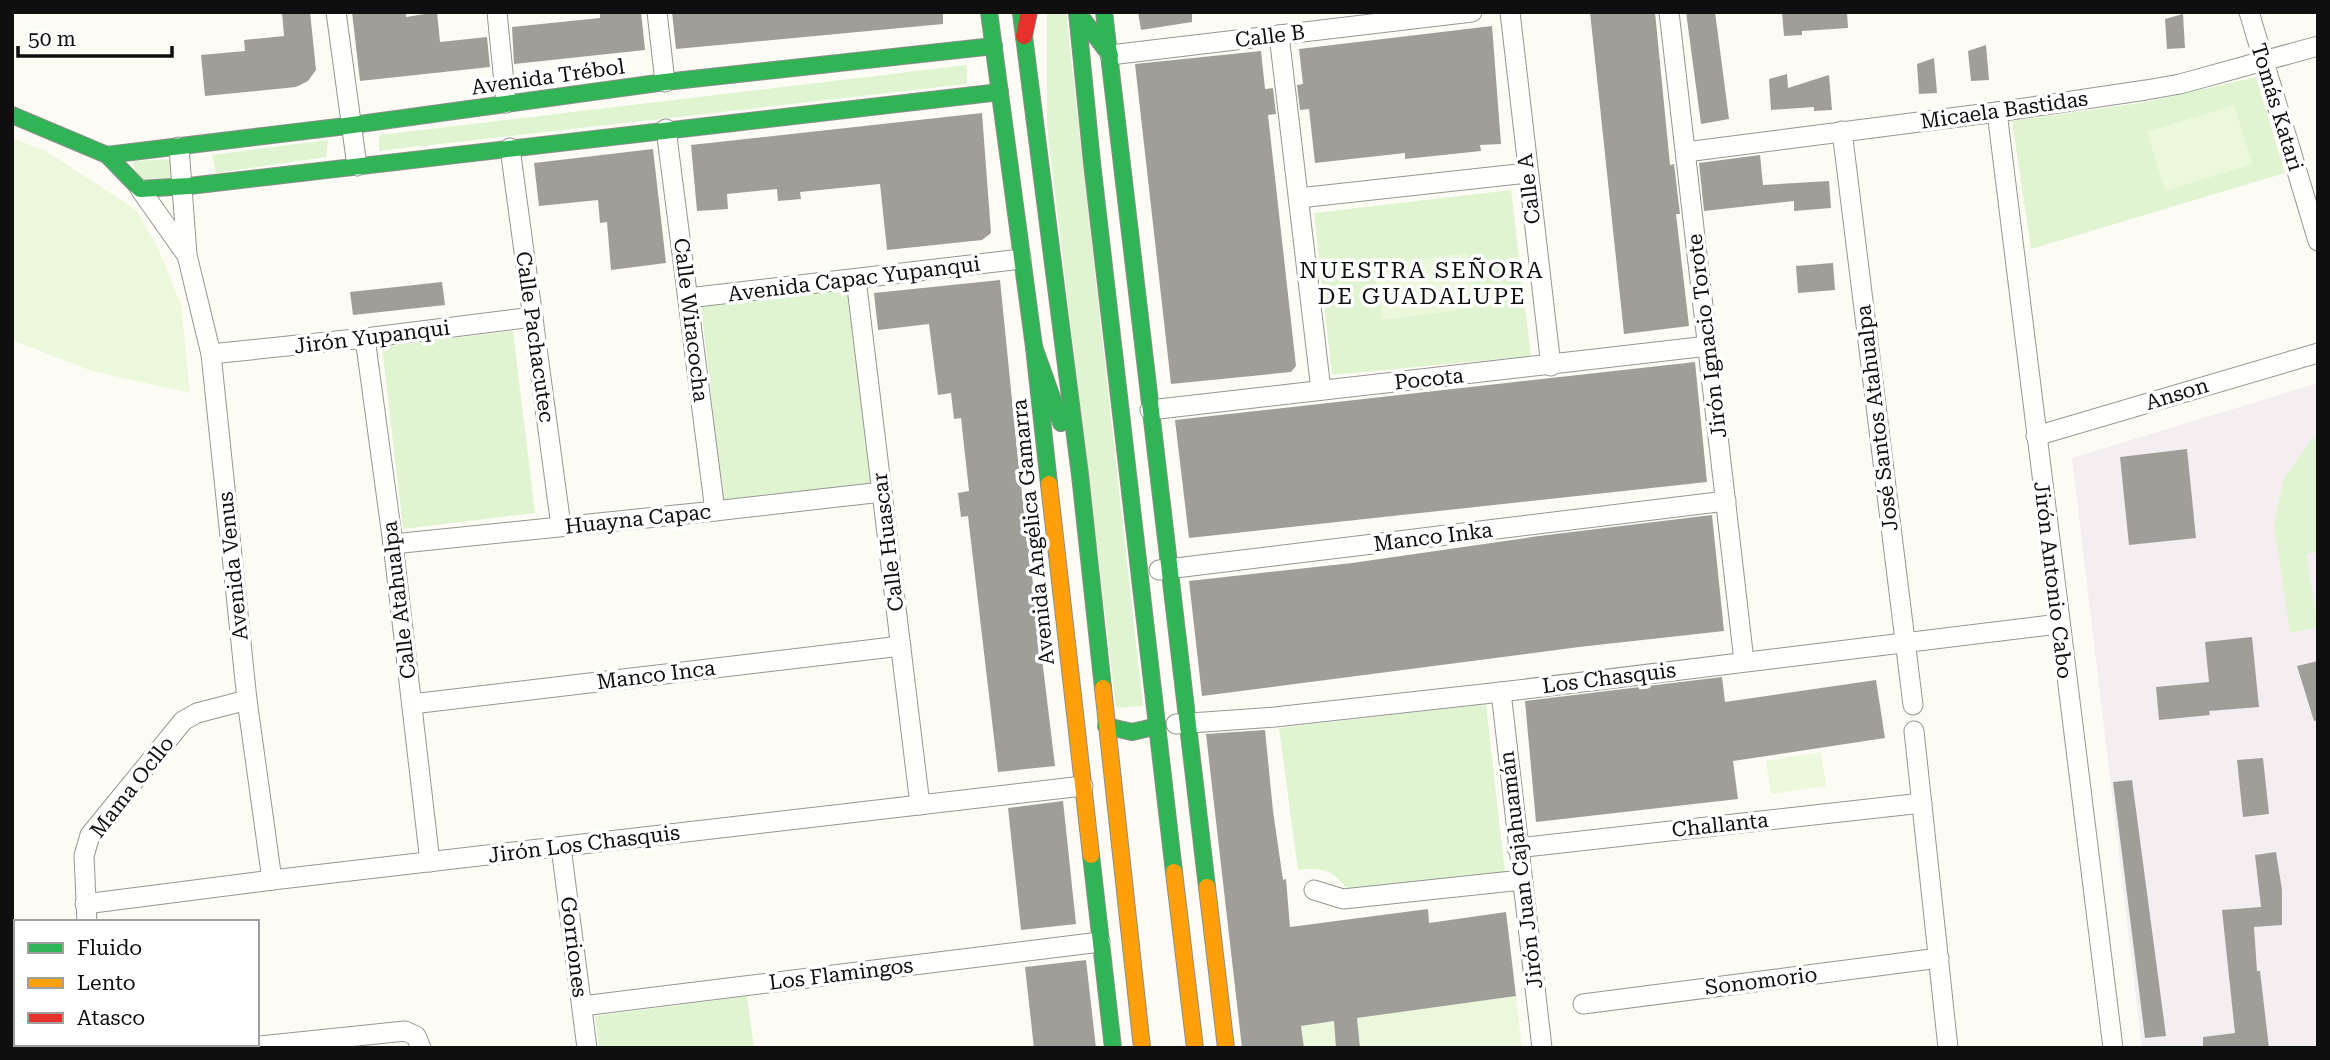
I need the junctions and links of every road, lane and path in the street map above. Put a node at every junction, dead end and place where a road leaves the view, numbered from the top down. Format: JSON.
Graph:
{"nodes":[{"id":1,"x":335,"y":12,"type":"edge"},
{"id":2,"x":497,"y":12,"type":"edge"},
{"id":3,"x":657,"y":12,"type":"edge"},
{"id":4,"x":989,"y":12,"type":"edge"},
{"id":5,"x":1021,"y":12,"type":"edge"},
{"id":6,"x":1029,"y":12,"type":"edge"},
{"id":7,"x":1104,"y":12,"type":"edge"},
{"id":8,"x":1472,"y":12,"type":"edge"},
{"id":9,"x":1510,"y":12,"type":"edge"},
{"id":10,"x":1669,"y":12,"type":"edge"},
{"id":11,"x":2249,"y":12,"type":"edge"},
{"id":12,"x":1077,"y":13,"type":"edge"},
{"id":13,"x":1279,"y":35,"type":"junction"},
{"id":14,"x":1024,"y":36,"type":"junction"},
{"id":15,"x":994,"y":46,"type":"junction"},
{"id":16,"x":2318,"y":46,"type":"edge"},
{"id":17,"x":1110,"y":55,"type":"junction"},
{"id":18,"x":2264,"y":61,"type":"junction"},
{"id":19,"x":665,"y":82,"type":"junction"},
{"id":20,"x":1000,"y":92,"type":"junction"},
{"id":21,"x":506,"y":103,"type":"junction"},
{"id":22,"x":1997,"y":112,"type":"junction"},
{"id":23,"x":12,"y":115,"type":"edge"},
{"id":24,"x":350,"y":125,"type":"junction"},
{"id":25,"x":666,"y":129,"type":"junction"},
{"id":26,"x":1842,"y":131,"type":"junction"},
{"id":27,"x":179,"y":147,"type":"junction"},
{"id":28,"x":510,"y":148,"type":"junction"},
{"id":29,"x":1686,"y":152,"type":"junction"},
{"id":30,"x":107,"y":155,"type":"junction"},
{"id":31,"x":357,"y":166,"type":"junction"},
{"id":32,"x":1527,"y":173,"type":"junction"},
{"id":33,"x":182,"y":187,"type":"junction"},
{"id":34,"x":139,"y":189,"type":"junction"},
{"id":35,"x":1299,"y":198,"type":"junction"},
{"id":36,"x":2318,"y":241,"type":"edge"},
{"id":37,"x":187,"y":254,"type":"junction"},
{"id":38,"x":1021,"y":259,"type":"junction"},
{"id":39,"x":856,"y":279,"type":"junction"},
{"id":40,"x":688,"y":298,"type":"junction"},
{"id":41,"x":533,"y":317,"type":"junction"},
{"id":42,"x":365,"y":338,"type":"junction"},
{"id":43,"x":1709,"y":346,"type":"junction"},
{"id":44,"x":1034,"y":347,"type":"junction"},
{"id":45,"x":2318,"y":352,"type":"edge"},
{"id":46,"x":211,"y":354,"type":"junction"},
{"id":47,"x":1551,"y":366,"type":"junction"},
{"id":48,"x":1321,"y":390,"type":"junction"},
{"id":49,"x":1150,"y":410,"type":"junction"},
{"id":50,"x":2036,"y":436,"type":"junction"},
{"id":51,"x":1080,"y":475,"type":"junction"},
{"id":52,"x":882,"y":492,"type":"junction"},
{"id":53,"x":1726,"y":501,"type":"junction"},
{"id":54,"x":715,"y":511,"type":"junction"},
{"id":55,"x":561,"y":526,"type":"junction"},
{"id":56,"x":393,"y":544,"type":"junction"},
{"id":57,"x":1168,"y":569,"type":"junction"},
{"id":58,"x":1140,"y":572,"type":"junction"},
{"id":59,"x":2059,"y":624,"type":"junction"},
{"id":60,"x":1903,"y":643,"type":"junction"},
{"id":61,"x":901,"y":646,"type":"junction"},
{"id":62,"x":1744,"y":661,"type":"junction"},
{"id":63,"x":1500,"y":692,"type":"junction"},
{"id":64,"x":247,"y":701,"type":"junction"},
{"id":65,"x":412,"y":704,"type":"junction"},
{"id":66,"x":1913,"y":705,"type":"dead end"},
{"id":67,"x":1188,"y":724,"type":"junction"},
{"id":68,"x":1106,"y":726,"type":"junction"},
{"id":69,"x":1158,"y":726,"type":"junction"},
{"id":70,"x":1914,"y":731,"type":"dead end"},
{"id":71,"x":1083,"y":786,"type":"junction"},
{"id":72,"x":1922,"y":803,"type":"junction"},
{"id":73,"x":920,"y":805,"type":"junction"},
{"id":74,"x":561,"y":847,"type":"junction"},
{"id":75,"x":1517,"y":848,"type":"junction"},
{"id":76,"x":430,"y":862,"type":"junction"},
{"id":77,"x":272,"y":880,"type":"junction"},
{"id":78,"x":1522,"y":880,"type":"junction"},
{"id":79,"x":1314,"y":890,"type":"dead end"},
{"id":80,"x":86,"y":913,"type":"edge"},
{"id":81,"x":1100,"y":942,"type":"junction"},
{"id":82,"x":1939,"y":958,"type":"junction"},
{"id":83,"x":1583,"y":1004,"type":"dead end"},
{"id":84,"x":582,"y":1006,"type":"junction"},
{"id":85,"x":241,"y":1048,"type":"edge"},
{"id":86,"x":421,"y":1048,"type":"edge"},
{"id":87,"x":587,"y":1048,"type":"edge"},
{"id":88,"x":1113,"y":1048,"type":"edge"},
{"id":89,"x":1142,"y":1048,"type":"edge"},
{"id":90,"x":1195,"y":1048,"type":"edge"},
{"id":91,"x":1226,"y":1048,"type":"edge"},
{"id":92,"x":1542,"y":1048,"type":"edge"},
{"id":93,"x":1948,"y":1048,"type":"edge"},
{"id":94,"x":2113,"y":1048,"type":"edge"}],
"edges":[{"from":1,"to":24,"type":"street"},
{"from":2,"to":21,"type":"street"},
{"from":3,"to":19,"type":"street"},
{"from":4,"to":15,"type":"main road","name":"Avenida Angélica Gamarra"},
{"from":5,"to":14,"type":"main road"},
{"from":6,"to":14,"type":"main road"},
{"from":7,"to":17,"type":"main road"},
{"from":8,"to":13,"type":"street","name":"Calle B"},
{"from":9,"to":32,"type":"street","name":"Calle A"},
{"from":10,"to":29,"type":"street","name":"Jirón Ignacio Torote"},
{"from":11,"to":18,"type":"street","name":"Tomás Katari"},
{"from":12,"to":17,"type":"main road"},
{"from":12,"to":58,"type":"main road"},
{"from":13,"to":17,"type":"street","name":"Calle B"},
{"from":13,"to":35,"type":"street"},
{"from":14,"to":51,"type":"main road"},
{"from":15,"to":19,"type":"main road","name":"Avenida Trébol"},
{"from":15,"to":20,"type":"main road","name":"Avenida Angélica Gamarra"},
{"from":16,"to":18,"type":"street","name":"Micaela Bastidas"},
{"from":17,"to":49,"type":"main road"},
{"from":18,"to":22,"type":"street","name":"Micaela Bastidas"},
{"from":18,"to":36,"type":"street","name":"Tomás Katari"},
{"from":19,"to":21,"type":"main road","name":"Avenida Trébol"},
{"from":20,"to":25,"type":"main road"},
{"from":20,"to":38,"type":"main road","name":"Avenida Angélica Gamarra"},
{"from":21,"to":24,"type":"main road","name":"Avenida Trébol"},
{"from":22,"to":26,"type":"street","name":"Micaela Bastidas"},
{"from":22,"to":50,"type":"street","name":"Jirón Antonio Cabo"},
{"from":23,"to":30,"type":"main road","name":"Avenida Venus"},
{"from":24,"to":27,"type":"main road","name":"Avenida Trébol"},
{"from":24,"to":31,"type":"street"},
{"from":25,"to":28,"type":"main road"},
{"from":25,"to":40,"type":"street","name":"Calle Wiracocha"},
{"from":26,"to":29,"type":"street","name":"Micaela Bastidas"},
{"from":26,"to":60,"type":"street","name":"José Santos Atahualpa"},
{"from":27,"to":30,"type":"main road","name":"Avenida Trébol"},
{"from":27,"to":33,"type":"street","name":"Avenida Venus"},
{"from":28,"to":31,"type":"main road"},
{"from":28,"to":41,"type":"street","name":"Calle Pachacutec"},
{"from":29,"to":43,"type":"street","name":"Jirón Ignacio Torote"},
{"from":30,"to":34,"type":"main road","name":"Avenida Venus"},
{"from":31,"to":33,"type":"main road"},
{"from":32,"to":35,"type":"street"},
{"from":32,"to":47,"type":"street","name":"Calle A"},
{"from":33,"to":34,"type":"main road"},
{"from":33,"to":37,"type":"street","name":"Avenida Venus"},
{"from":34,"to":37,"type":"street","name":"Avenida Venus"},
{"from":35,"to":48,"type":"street"},
{"from":37,"to":46,"type":"street","name":"Avenida Venus"},
{"from":38,"to":39,"type":"street","name":"Avenida Capac Yupanqui"},
{"from":38,"to":44,"type":"main road","name":"Avenida Angélica Gamarra"},
{"from":39,"to":40,"type":"street","name":"Avenida Capac Yupanqui"},
{"from":39,"to":52,"type":"street","name":"Calle Huascar"},
{"from":40,"to":54,"type":"street","name":"Calle Wiracocha"},
{"from":41,"to":42,"type":"street","name":"Jirón Yupanqui"},
{"from":41,"to":55,"type":"street","name":"Calle Pachacutec"},
{"from":42,"to":46,"type":"street","name":"Jirón Yupanqui"},
{"from":42,"to":56,"type":"street","name":"Calle Atahualpa"},
{"from":43,"to":47,"type":"street","name":"Pocota"},
{"from":43,"to":53,"type":"street","name":"Jirón Ignacio Torote"},
{"from":44,"to":51,"type":"main road"},
{"from":44,"to":71,"type":"main road","name":"Avenida Angélica Gamarra"},
{"from":45,"to":50,"type":"street","name":"Anson"},
{"from":46,"to":64,"type":"street","name":"Avenida Venus"},
{"from":47,"to":48,"type":"street","name":"Pocota"},
{"from":48,"to":49,"type":"street","name":"Pocota"},
{"from":49,"to":57,"type":"main road"},
{"from":50,"to":59,"type":"street","name":"Jirón Antonio Cabo"},
{"from":51,"to":68,"type":"main road"},
{"from":52,"to":54,"type":"street","name":"Huayna Capac"},
{"from":52,"to":61,"type":"street","name":"Calle Huascar"},
{"from":53,"to":57,"type":"street","name":"Manco Inka"},
{"from":53,"to":62,"type":"street","name":"Jirón Ignacio Torote"},
{"from":54,"to":55,"type":"street","name":"Huayna Capac"},
{"from":55,"to":56,"type":"street","name":"Huayna Capac"},
{"from":56,"to":65,"type":"street","name":"Calle Atahualpa"},
{"from":57,"to":58,"type":"street","name":"Manco Inka"},
{"from":57,"to":67,"type":"main road"},
{"from":58,"to":69,"type":"main road"},
{"from":59,"to":60,"type":"street","name":"Los Chasquis"},
{"from":59,"to":94,"type":"street","name":"Jirón Antonio Cabo"},
{"from":60,"to":62,"type":"street","name":"Los Chasquis"},
{"from":60,"to":66,"type":"street","name":"José Santos Atahualpa"},
{"from":61,"to":65,"type":"street","name":"Manco Inca"},
{"from":61,"to":73,"type":"street","name":"Calle Huascar"},
{"from":62,"to":63,"type":"street","name":"Los Chasquis"},
{"from":63,"to":67,"type":"street","name":"Los Chasquis"},
{"from":63,"to":75,"type":"street","name":"Jirón Juan Cajahuamán"},
{"from":64,"to":77,"type":"street","name":"Avenida Venus"},
{"from":64,"to":80,"type":"street","name":"Mama Ocllo"},
{"from":65,"to":76,"type":"street","name":"Calle Atahualpa"},
{"from":67,"to":69,"type":"street","name":"Los Chasquis"},
{"from":67,"to":91,"type":"main road"},
{"from":68,"to":69,"type":"main road"},
{"from":68,"to":89,"type":"main road"},
{"from":69,"to":90,"type":"main road"},
{"from":70,"to":72,"type":"street"},
{"from":71,"to":73,"type":"street","name":"Jirón Los Chasquis"},
{"from":71,"to":81,"type":"main road","name":"Avenida Angélica Gamarra"},
{"from":72,"to":75,"type":"street","name":"Challanta"},
{"from":72,"to":82,"type":"street"},
{"from":73,"to":74,"type":"street","name":"Jirón Los Chasquis"},
{"from":74,"to":76,"type":"street","name":"Jirón Los Chasquis"},
{"from":74,"to":84,"type":"street","name":"Gorriones"},
{"from":75,"to":78,"type":"street","name":"Jirón Juan Cajahuamán"},
{"from":76,"to":77,"type":"street","name":"Jirón Los Chasquis"},
{"from":77,"to":80,"type":"street","name":"Jirón Los Chasquis"},
{"from":78,"to":79,"type":"street"},
{"from":78,"to":92,"type":"street","name":"Jirón Juan Cajahuamán"},
{"from":81,"to":84,"type":"street","name":"Los Flamingos"},
{"from":81,"to":88,"type":"main road","name":"Avenida Angélica Gamarra"},
{"from":82,"to":83,"type":"street","name":"Sonomorio"},
{"from":82,"to":93,"type":"street"},
{"from":84,"to":87,"type":"street","name":"Gorriones"},
{"from":85,"to":86,"type":"street"}]}
